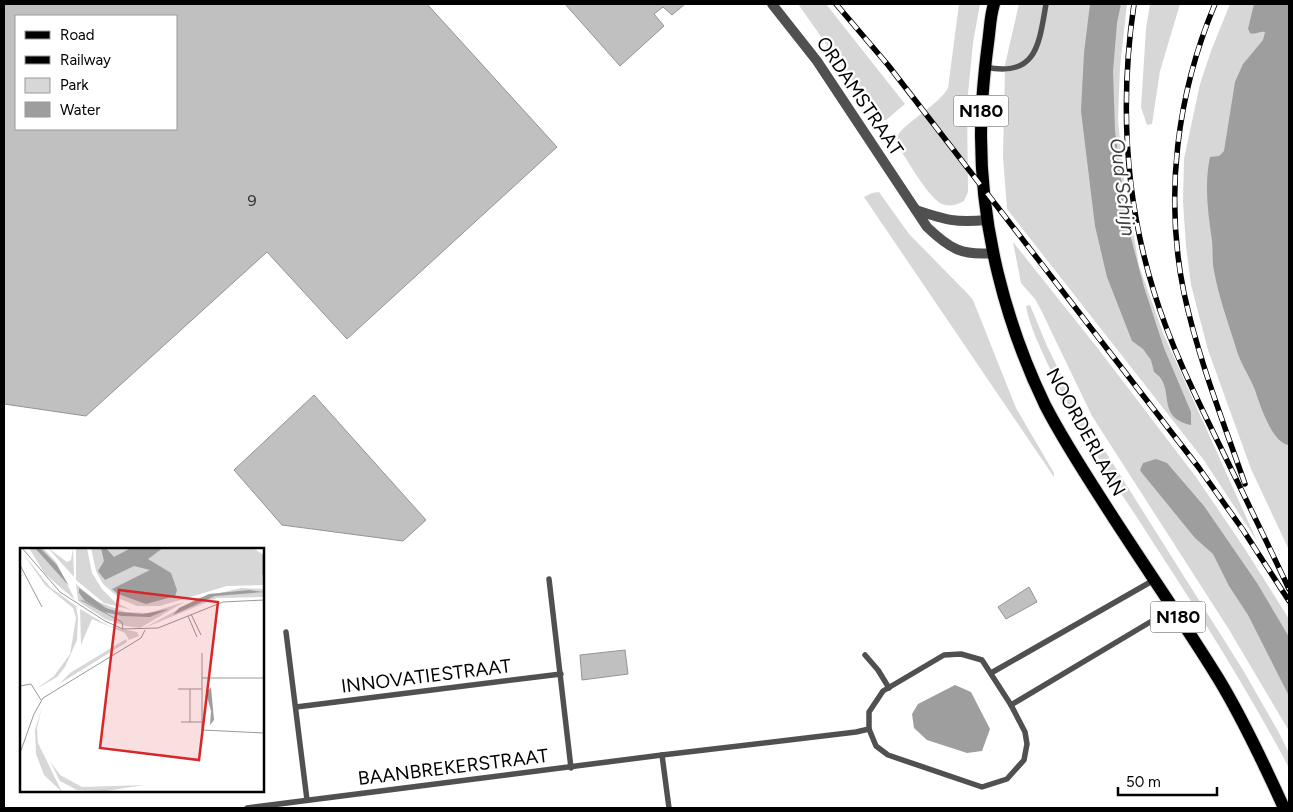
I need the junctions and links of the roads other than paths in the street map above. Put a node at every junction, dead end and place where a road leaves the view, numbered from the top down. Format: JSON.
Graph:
{"nodes":[{"id":1,"x":772,"y":4,"type":"edge"},
{"id":2,"x":994,"y":4,"type":"edge"},
{"id":3,"x":1046,"y":4,"type":"edge"},
{"id":4,"x":985,"y":67,"type":"junction"},
{"id":5,"x":916,"y":210,"type":"junction"},
{"id":6,"x":987,"y":220,"type":"junction"},
{"id":7,"x":994,"y":253,"type":"junction"},
{"id":8,"x":549,"y":579,"type":"dead end"},
{"id":9,"x":1154,"y":580,"type":"junction"},
{"id":10,"x":1172,"y":609,"type":"junction"},
{"id":11,"x":286,"y":632,"type":"dead end"},
{"id":12,"x":865,"y":655,"type":"dead end"},
{"id":13,"x":992,"y":673,"type":"junction"},
{"id":14,"x":561,"y":674,"type":"junction"},
{"id":15,"x":889,"y":688,"type":"junction"},
{"id":16,"x":1011,"y":705,"type":"junction"},
{"id":17,"x":296,"y":707,"type":"junction"},
{"id":18,"x":869,"y":729,"type":"junction"},
{"id":19,"x":662,"y":755,"type":"junction"},
{"id":20,"x":571,"y":768,"type":"junction"},
{"id":21,"x":307,"y":800,"type":"junction"},
{"id":22,"x":247,"y":808,"type":"edge"},
{"id":23,"x":669,"y":808,"type":"edge"},
{"id":24,"x":1284,"y":808,"type":"edge"}],
"edges":[{"from":1,"to":5,"type":"street","name":"ORDAMSTRAAT"},
{"from":2,"to":4,"type":"main road","name":"NOORDERLAAN","number":"N180"},
{"from":3,"to":4,"type":"lane"},
{"from":4,"to":6,"type":"main road","name":"NOORDERLAAN","number":"N180"},
{"from":5,"to":6,"type":"street"},
{"from":5,"to":7,"type":"street","name":"ORDAMSTRAAT"},
{"from":6,"to":7,"type":"main road","name":"NOORDERLAAN","number":"N180"},
{"from":7,"to":9,"type":"main road","name":"NOORDERLAAN","number":"N180"},
{"from":8,"to":14,"type":"lane"},
{"from":9,"to":10,"type":"main road","name":"NOORDERLAAN","number":"N180"},
{"from":9,"to":13,"type":"lane"},
{"from":10,"to":16,"type":"lane"},
{"from":10,"to":24,"type":"main road","name":"NOORDERLAAN","number":"N180"},
{"from":11,"to":17,"type":"lane"},
{"from":12,"to":15,"type":"lane"},
{"from":13,"to":15,"type":"lane"},
{"from":13,"to":16,"type":"lane"},
{"from":14,"to":17,"type":"lane","name":"INNOVATIESTRAAT"},
{"from":14,"to":20,"type":"lane"},
{"from":15,"to":18,"type":"lane"},
{"from":16,"to":18,"type":"lane"},
{"from":17,"to":21,"type":"lane"},
{"from":18,"to":19,"type":"lane","name":"BAANBREKERSTRAAT"},
{"from":19,"to":20,"type":"lane","name":"BAANBREKERSTRAAT"},
{"from":19,"to":23,"type":"lane"},
{"from":20,"to":21,"type":"lane","name":"BAANBREKERSTRAAT"},
{"from":21,"to":22,"type":"lane","name":"BAANBREKERSTRAAT"}]}
